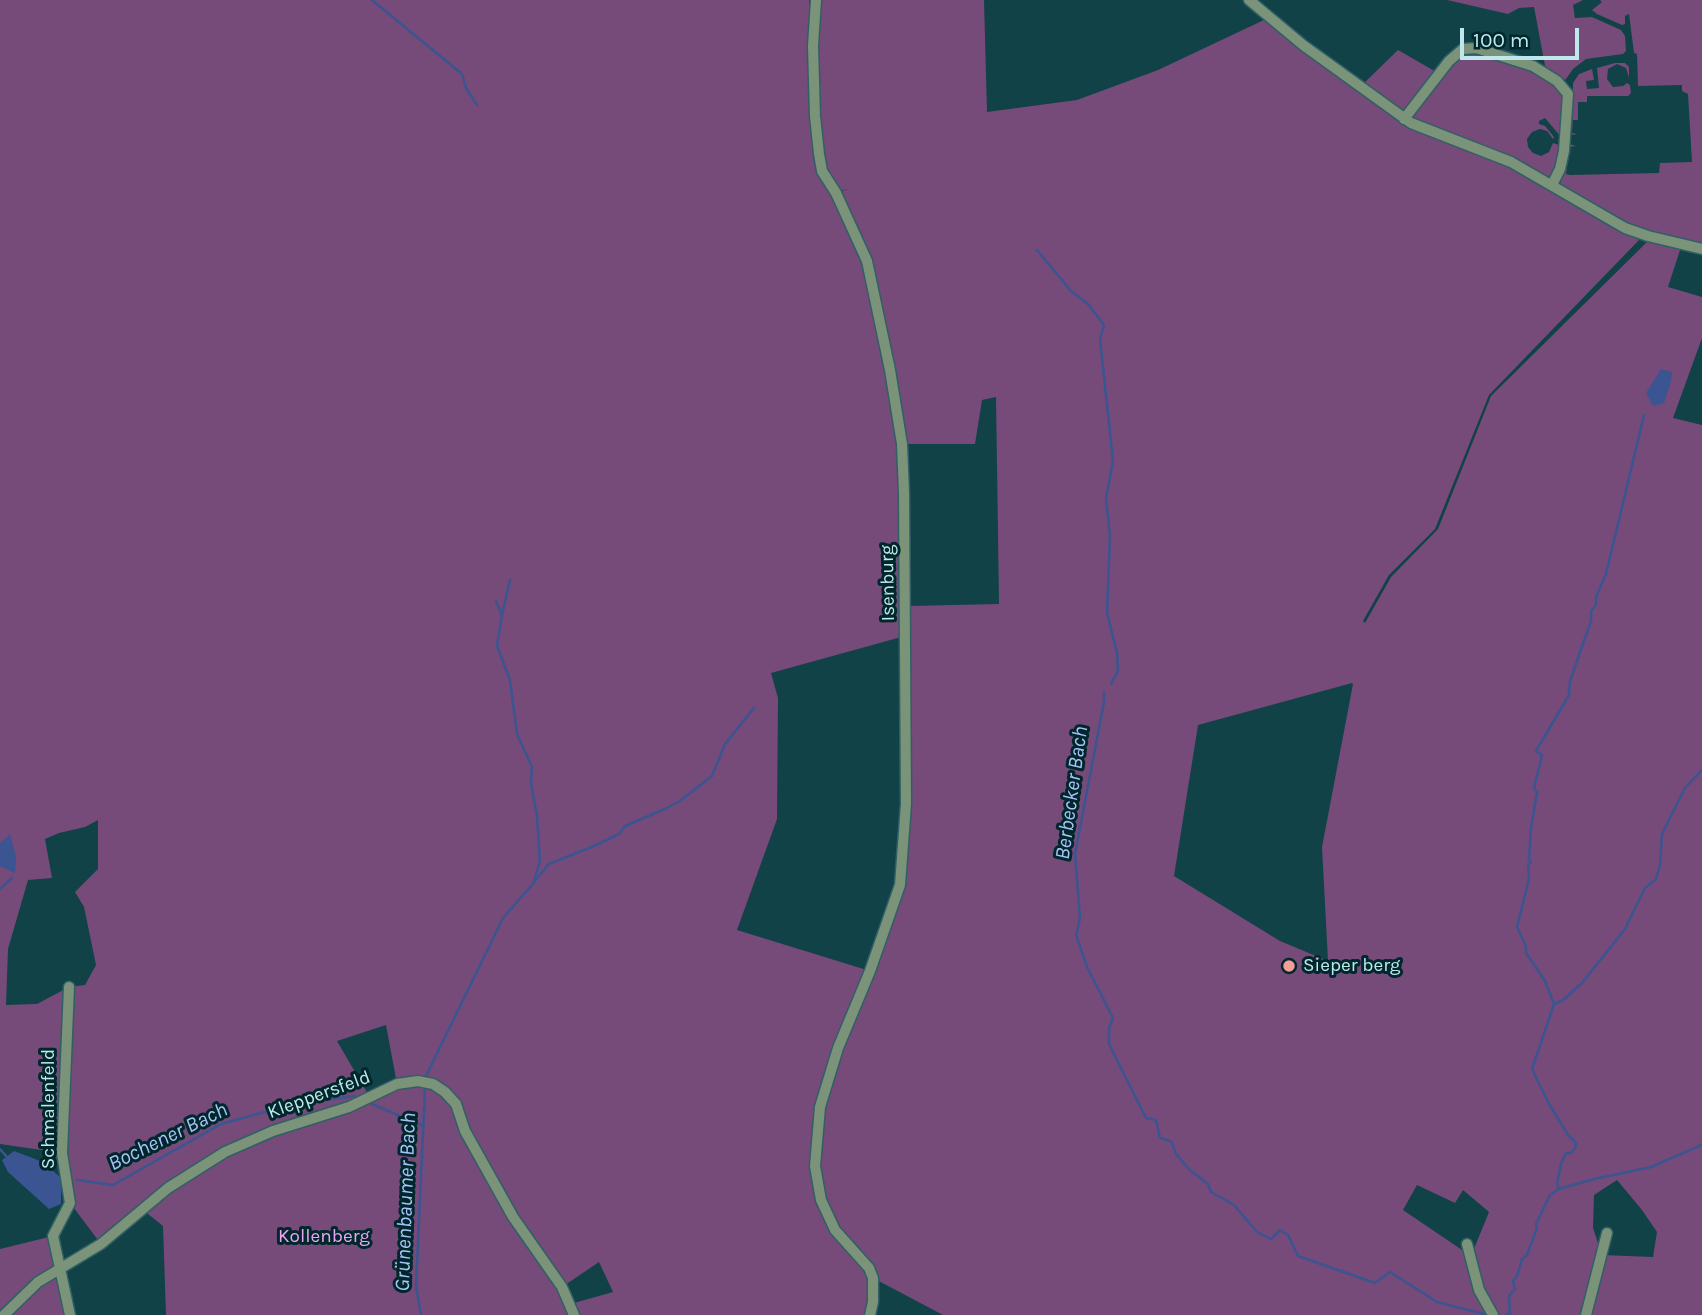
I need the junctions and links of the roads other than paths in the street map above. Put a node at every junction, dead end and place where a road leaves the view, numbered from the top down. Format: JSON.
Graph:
{"nodes":[{"id":1,"x":816,"y":0,"type":"edge"},
{"id":2,"x":1250,"y":0,"type":"edge"},
{"id":3,"x":1404,"y":119,"type":"junction"},
{"id":4,"x":1552,"y":185,"type":"junction"},
{"id":5,"x":1702,"y":249,"type":"edge"},
{"id":6,"x":69,"y":987,"type":"dead end"},
{"id":7,"x":1607,"y":1233,"type":"dead end"},
{"id":8,"x":1467,"y":1244,"type":"dead end"},
{"id":9,"x":59,"y":1268,"type":"junction"},
{"id":10,"x":4,"y":1315,"type":"edge"},
{"id":11,"x":70,"y":1315,"type":"edge"},
{"id":12,"x":574,"y":1315,"type":"edge"},
{"id":13,"x":870,"y":1315,"type":"edge"},
{"id":14,"x":1493,"y":1315,"type":"edge"},
{"id":15,"x":1586,"y":1315,"type":"edge"}],
"edges":[{"from":1,"to":13,"type":"street","name":"Isenburg"},
{"from":2,"to":3,"type":"street"},
{"from":3,"to":4,"type":"street"},
{"from":3,"to":4,"type":"street"},
{"from":4,"to":5,"type":"street"},
{"from":6,"to":9,"type":"street","name":"Schmalenfeld"},
{"from":7,"to":15,"type":"street"},
{"from":8,"to":14,"type":"street"},
{"from":9,"to":10,"type":"street","name":"Kleppersfeld"},
{"from":9,"to":11,"type":"street"},
{"from":9,"to":12,"type":"street","name":"Kleppersfeld"}]}
